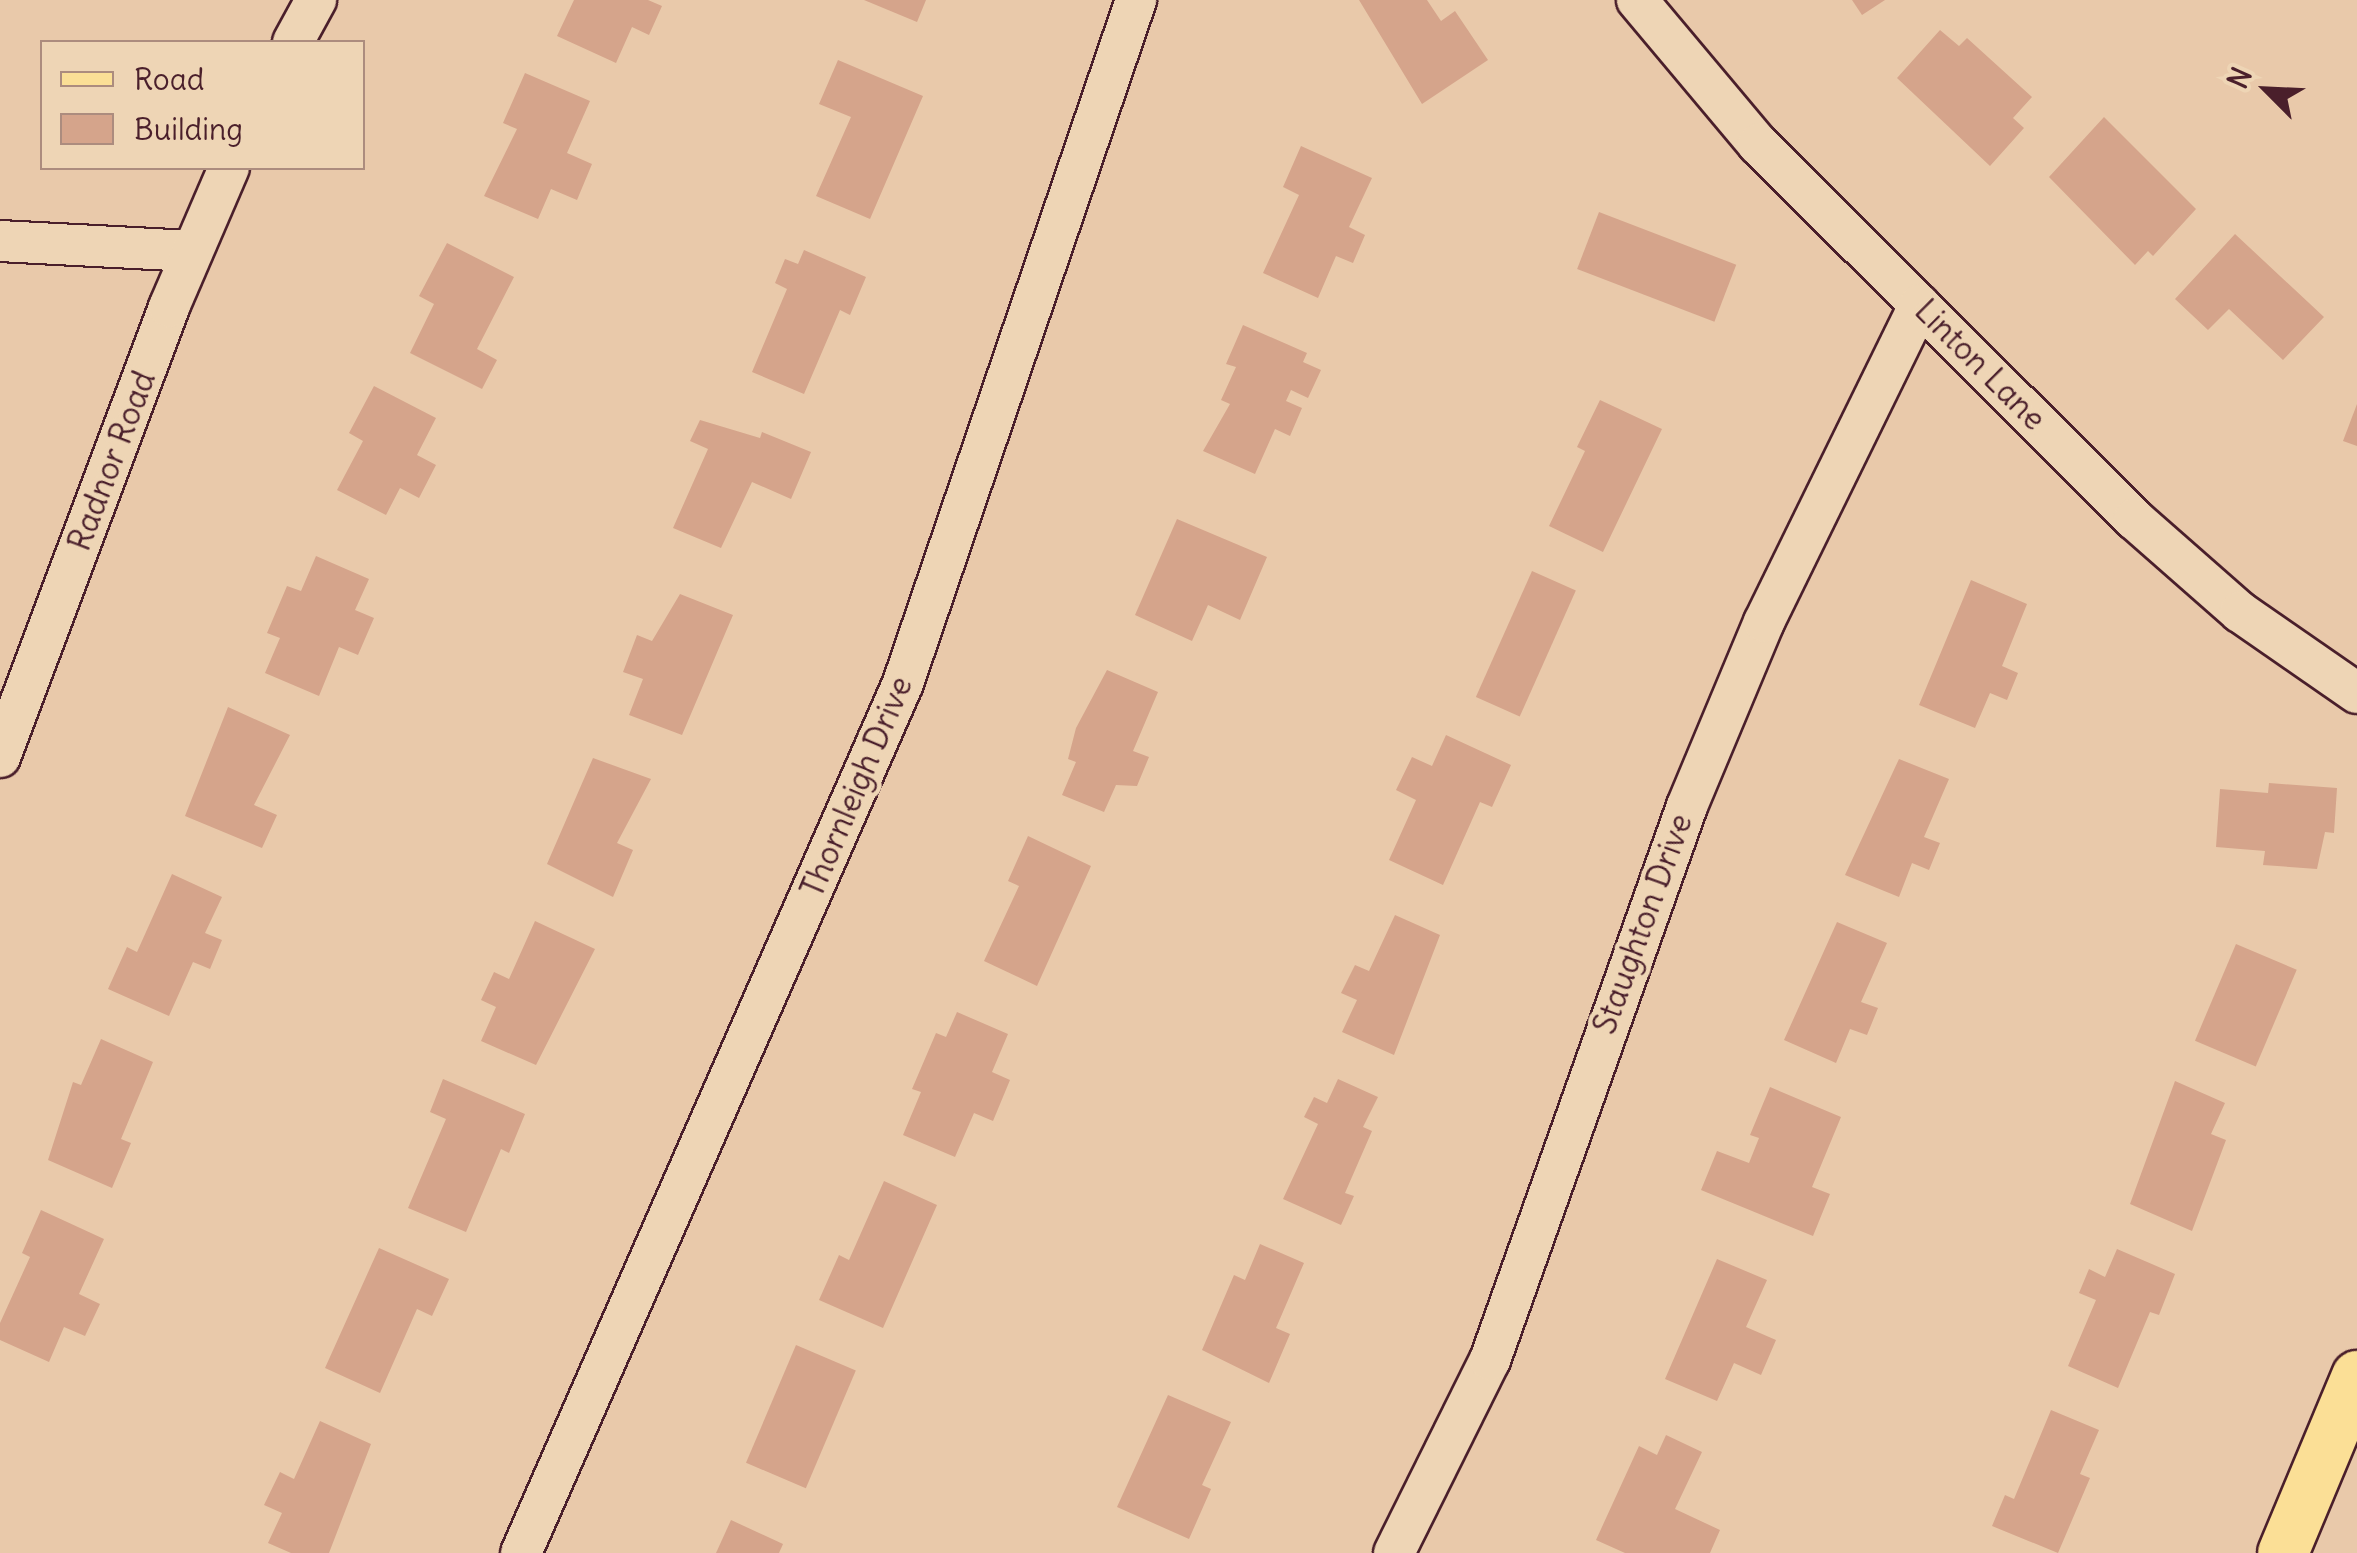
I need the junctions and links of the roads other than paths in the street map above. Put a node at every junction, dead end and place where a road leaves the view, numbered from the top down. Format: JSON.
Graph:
{"nodes":[{"id":1,"x":316,"y":0,"type":"edge"},
{"id":2,"x":1136,"y":0,"type":"edge"},
{"id":3,"x":1637,"y":0,"type":"edge"},
{"id":4,"x":294,"y":40,"type":"edge"},
{"id":5,"x":229,"y":170,"type":"edge"},
{"id":6,"x":0,"y":241,"type":"edge"},
{"id":7,"x":192,"y":251,"type":"junction"},
{"id":8,"x":1919,"y":305,"type":"junction"},
{"id":9,"x":2357,"y":692,"type":"edge"},
{"id":10,"x":0,"y":757,"type":"edge"},
{"id":11,"x":2357,"y":1376,"type":"edge"},
{"id":12,"x":521,"y":1553,"type":"edge"},
{"id":13,"x":1394,"y":1553,"type":"edge"},
{"id":14,"x":2283,"y":1553,"type":"edge"}],
"edges":[{"from":1,"to":4,"type":"street"},
{"from":2,"to":12,"type":"street","name":"Thornleigh Drive"},
{"from":3,"to":8,"type":"street","name":"Linton Lane"},
{"from":5,"to":7,"type":"street","name":"Radnor Road"},
{"from":6,"to":7,"type":"street"},
{"from":7,"to":10,"type":"street","name":"Radnor Road"},
{"from":8,"to":9,"type":"street","name":"Linton Lane"},
{"from":8,"to":13,"type":"street","name":"Staughton Drive"},
{"from":11,"to":14,"type":"main road"}]}
